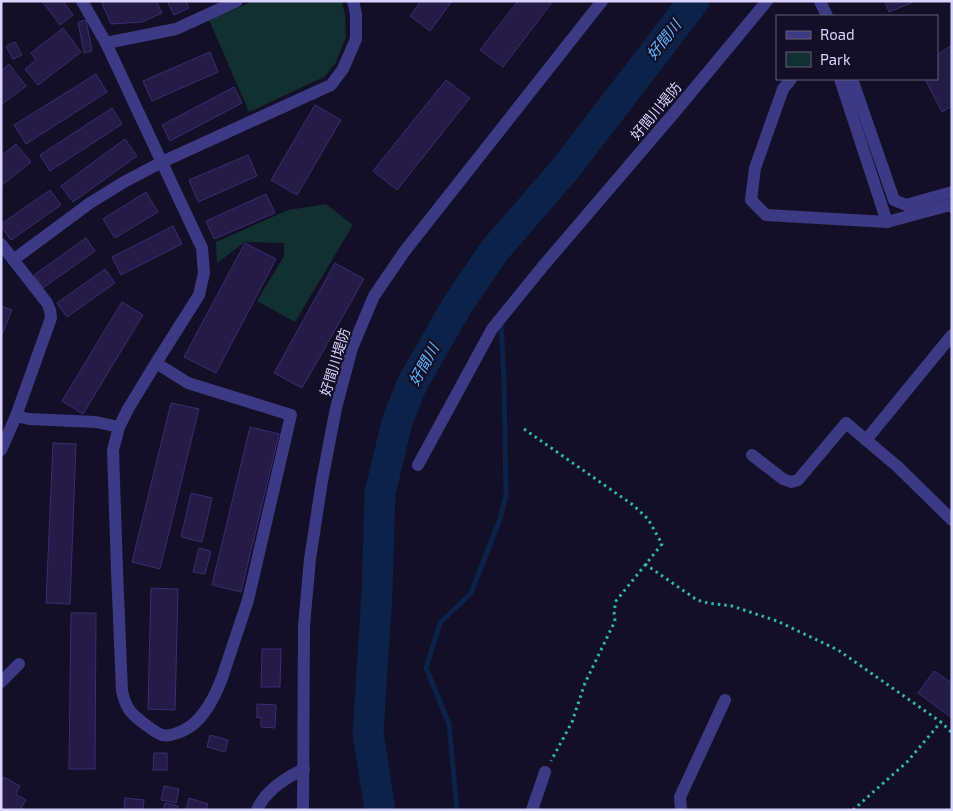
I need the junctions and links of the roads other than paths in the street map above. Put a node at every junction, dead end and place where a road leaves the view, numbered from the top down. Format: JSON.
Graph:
{"nodes":[{"id":1,"x":82,"y":1,"type":"edge"},
{"id":2,"x":237,"y":1,"type":"edge"},
{"id":3,"x":353,"y":1,"type":"edge"},
{"id":4,"x":602,"y":1,"type":"edge"},
{"id":5,"x":767,"y":1,"type":"edge"},
{"id":6,"x":820,"y":1,"type":"edge"},
{"id":7,"x":827,"y":15,"type":"edge"},
{"id":8,"x":106,"y":43,"type":"junction"},
{"id":9,"x":791,"y":80,"type":"edge"},
{"id":10,"x":840,"y":80,"type":"edge"},
{"id":11,"x":852,"y":80,"type":"edge"},
{"id":12,"x":162,"y":162,"type":"junction"},
{"id":13,"x":952,"y":192,"type":"edge"},
{"id":14,"x":952,"y":207,"type":"edge"},
{"id":15,"x":887,"y":222,"type":"junction"},
{"id":16,"x":1,"y":244,"type":"edge"},
{"id":17,"x":13,"y":260,"type":"junction"},
{"id":18,"x":952,"y":335,"type":"edge"},
{"id":19,"x":156,"y":363,"type":"junction"},
{"id":20,"x":16,"y":416,"type":"junction"},
{"id":21,"x":119,"y":428,"type":"junction"},
{"id":22,"x":866,"y":440,"type":"junction"},
{"id":23,"x":1,"y":450,"type":"edge"},
{"id":24,"x":752,"y":455,"type":"dead end"},
{"id":25,"x":418,"y":465,"type":"dead end"},
{"id":26,"x":952,"y":520,"type":"edge"},
{"id":27,"x":19,"y":664,"type":"dead end"},
{"id":28,"x":1,"y":682,"type":"edge"},
{"id":29,"x":725,"y":700,"type":"dead end"},
{"id":30,"x":304,"y":769,"type":"junction"},
{"id":31,"x":545,"y":772,"type":"road end"},
{"id":32,"x":257,"y":810,"type":"edge"},
{"id":33,"x":304,"y":810,"type":"edge"},
{"id":34,"x":532,"y":810,"type":"edge"},
{"id":35,"x":681,"y":810,"type":"edge"}],
"edges":[{"from":1,"to":8,"type":"street"},
{"from":2,"to":8,"type":"street"},
{"from":3,"to":12,"type":"street"},
{"from":4,"to":30,"type":"street","name":"好間川堤防"},
{"from":5,"to":25,"type":"street","name":"好間川堤防"},
{"from":6,"to":7,"type":"street"},
{"from":8,"to":12,"type":"street"},
{"from":9,"to":15,"type":"street"},
{"from":10,"to":15,"type":"street"},
{"from":11,"to":13,"type":"street"},
{"from":12,"to":17,"type":"street"},
{"from":12,"to":19,"type":"street"},
{"from":14,"to":15,"type":"street"},
{"from":16,"to":17,"type":"street"},
{"from":17,"to":20,"type":"street"},
{"from":18,"to":22,"type":"street"},
{"from":19,"to":21,"type":"street"},
{"from":19,"to":21,"type":"street"},
{"from":20,"to":21,"type":"street"},
{"from":20,"to":23,"type":"street"},
{"from":22,"to":24,"type":"street"},
{"from":22,"to":26,"type":"street"},
{"from":27,"to":28,"type":"street"},
{"from":29,"to":35,"type":"street"},
{"from":30,"to":32,"type":"street"},
{"from":30,"to":33,"type":"street","name":"好間川堤防"},
{"from":31,"to":34,"type":"street"}]}
